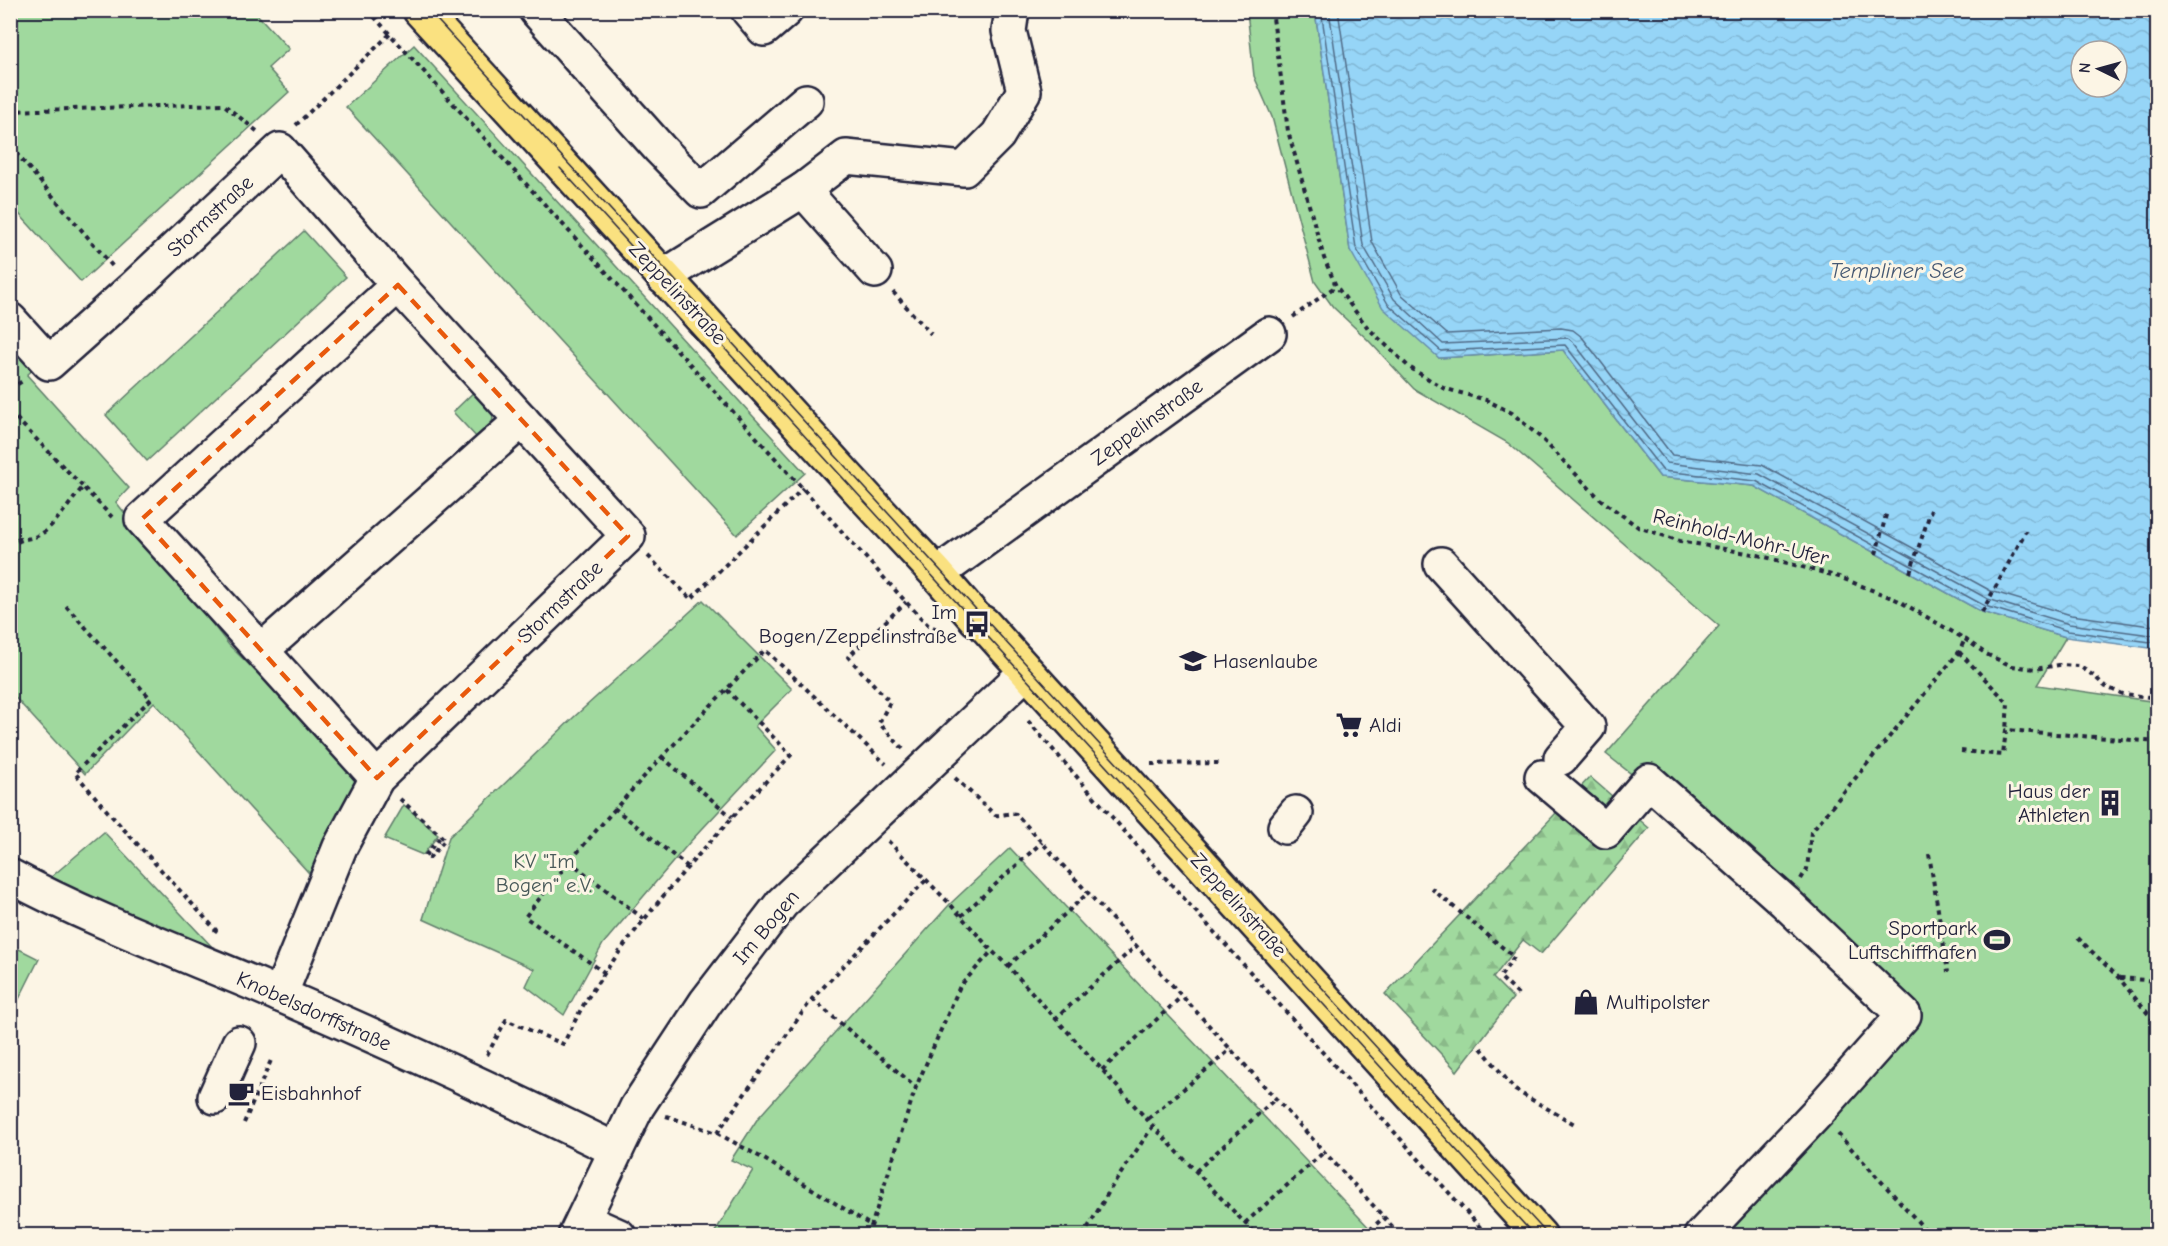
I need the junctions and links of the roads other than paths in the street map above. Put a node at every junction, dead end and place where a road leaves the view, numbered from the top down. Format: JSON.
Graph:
{"nodes":[{"id":1,"x":420,"y":10,"type":"edge"},
{"id":2,"x":536,"y":10,"type":"edge"},
{"id":3,"x":748,"y":10,"type":"edge"},
{"id":4,"x":786,"y":10,"type":"edge"},
{"id":5,"x":1012,"y":10,"type":"edge"},
{"id":6,"x":806,"y":101,"type":"dead end"},
{"id":7,"x":804,"y":190,"type":"junction"},
{"id":8,"x":874,"y":271,"type":"road end"},
{"id":9,"x":663,"y":277,"type":"junction"},
{"id":10,"x":398,"y":285,"type":"junction"},
{"id":11,"x":10,"y":320,"type":"edge"},
{"id":12,"x":1269,"y":334,"type":"road end"},
{"id":13,"x":522,"y":420,"type":"junction"},
{"id":14,"x":1441,"y":564,"type":"dead end"},
{"id":15,"x":938,"y":574,"type":"junction"},
{"id":16,"x":262,"y":650,"type":"junction"},
{"id":17,"x":1015,"y":683,"type":"junction"},
{"id":18,"x":377,"y":778,"type":"junction"},
{"id":19,"x":10,"y":876,"type":"edge"},
{"id":20,"x":280,"y":995,"type":"junction"},
{"id":21,"x":239,"y":1043,"type":"dead end"},
{"id":22,"x":215,"y":1097,"type":"dead end"},
{"id":23,"x":615,"y":1150,"type":"junction"},
{"id":24,"x":579,"y":1228,"type":"edge"},
{"id":25,"x":619,"y":1236,"type":"edge"},
{"id":26,"x":1540,"y":1236,"type":"edge"},
{"id":27,"x":1701,"y":1236,"type":"edge"}],
"edges":[{"from":1,"to":9,"type":"main road","name":"Zeppelinstraße"},
{"from":2,"to":6,"type":"street"},
{"from":3,"to":4,"type":"street"},
{"from":5,"to":7,"type":"street"},
{"from":7,"to":8,"type":"street"},
{"from":7,"to":9,"type":"street"},
{"from":9,"to":15,"type":"main road","name":"Zeppelinstraße"},
{"from":10,"to":11,"type":"street","name":"Stormstraße"},
{"from":10,"to":13,"type":"street"},
{"from":10,"to":16,"type":"street"},
{"from":12,"to":15,"type":"street","name":"Zeppelinstraße"},
{"from":13,"to":16,"type":"street"},
{"from":13,"to":18,"type":"street","name":"Stormstraße"},
{"from":14,"to":27,"type":"street"},
{"from":15,"to":17,"type":"main road","name":"Zeppelinstraße"},
{"from":16,"to":18,"type":"street"},
{"from":17,"to":23,"type":"street","name":"Im Bogen"},
{"from":17,"to":26,"type":"main road","name":"Zeppelinstraße"},
{"from":18,"to":20,"type":"street","name":"Stormstraße"},
{"from":19,"to":20,"type":"street","name":"Knobelsdorffstraße"},
{"from":20,"to":23,"type":"street","name":"Knobelsdorffstraße"},
{"from":21,"to":22,"type":"street"},
{"from":23,"to":24,"type":"street","name":"Im Bogen"},
{"from":24,"to":25,"type":"street"}]}
